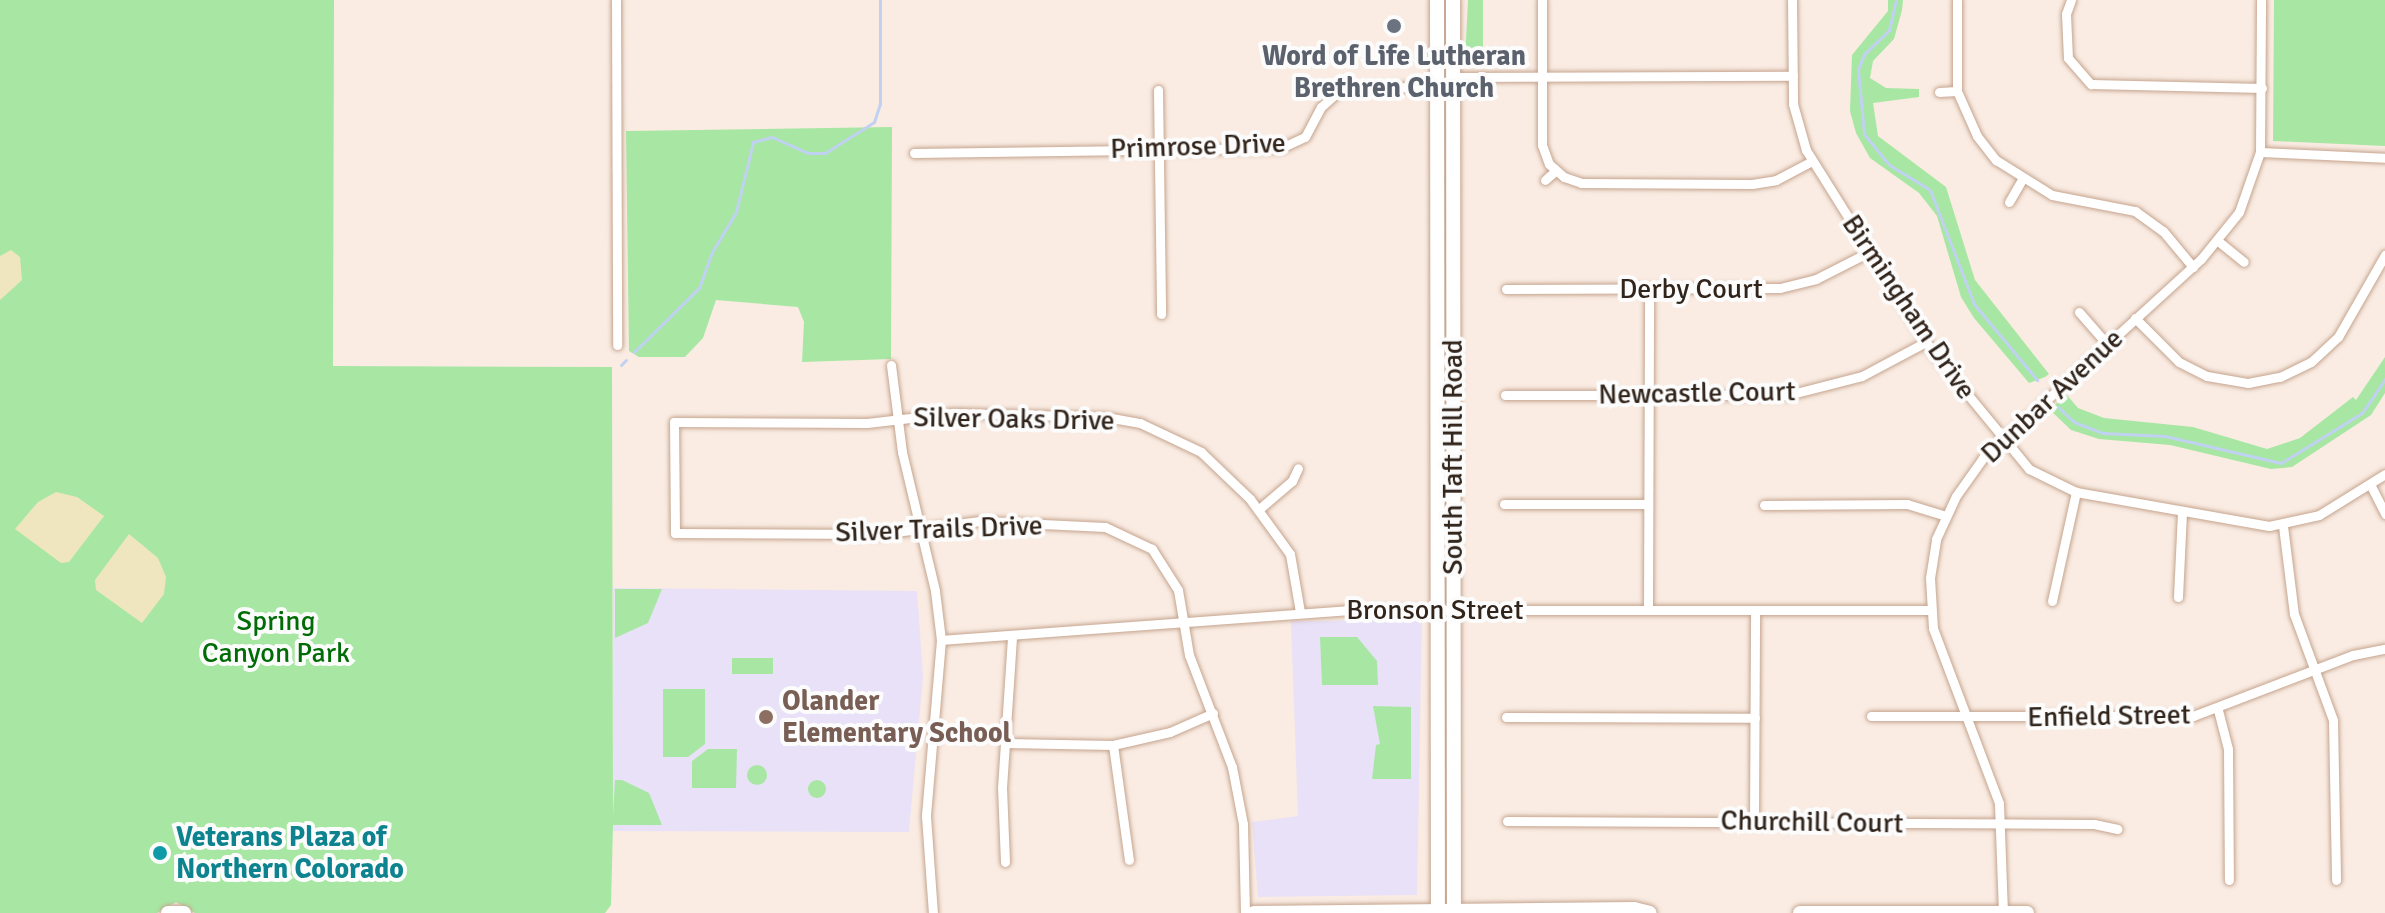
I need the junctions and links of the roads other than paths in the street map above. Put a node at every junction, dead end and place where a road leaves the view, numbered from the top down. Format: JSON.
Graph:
{"nodes":[{"id":1,"x":616,"y":0,"type":"edge"},
{"id":2,"x":1437,"y":0,"type":"edge"},
{"id":3,"x":1453,"y":0,"type":"edge"},
{"id":4,"x":1542,"y":0,"type":"edge"},
{"id":5,"x":1792,"y":0,"type":"edge"},
{"id":6,"x":1957,"y":0,"type":"edge"},
{"id":7,"x":2071,"y":0,"type":"edge"},
{"id":8,"x":2261,"y":0,"type":"edge"},
{"id":9,"x":1542,"y":76,"type":"junction"},
{"id":10,"x":1793,"y":76,"type":"junction"},
{"id":11,"x":1453,"y":78,"type":"junction"},
{"id":12,"x":1437,"y":85,"type":"junction"},
{"id":13,"x":2262,"y":88,"type":"junction"},
{"id":14,"x":1158,"y":90,"type":"dead end"},
{"id":15,"x":1957,"y":91,"type":"junction"},
{"id":16,"x":1939,"y":92,"type":"dead end"},
{"id":17,"x":1160,"y":149,"type":"junction"},
{"id":18,"x":2260,"y":152,"type":"junction"},
{"id":19,"x":914,"y":153,"type":"dead end"},
{"id":20,"x":2385,"y":158,"type":"edge"},
{"id":21,"x":1812,"y":161,"type":"junction"},
{"id":22,"x":1555,"y":171,"type":"junction"},
{"id":23,"x":1545,"y":180,"type":"dead end"},
{"id":24,"x":2021,"y":181,"type":"junction"},
{"id":25,"x":2009,"y":202,"type":"dead end"},
{"id":26,"x":2218,"y":241,"type":"junction"},
{"id":27,"x":1869,"y":252,"type":"junction"},
{"id":28,"x":2385,"y":255,"type":"edge"},
{"id":29,"x":2244,"y":262,"type":"dead end"},
{"id":30,"x":2193,"y":267,"type":"junction"},
{"id":31,"x":1506,"y":289,"type":"dead end"},
{"id":32,"x":1649,"y":290,"type":"junction"},
{"id":33,"x":2079,"y":312,"type":"dead end"},
{"id":34,"x":1161,"y":314,"type":"dead end"},
{"id":35,"x":2135,"y":318,"type":"junction"},
{"id":36,"x":1926,"y":342,"type":"junction"},
{"id":37,"x":2107,"y":344,"type":"junction"},
{"id":38,"x":617,"y":345,"type":"dead end"},
{"id":39,"x":891,"y":365,"type":"dead end"},
{"id":40,"x":1505,"y":395,"type":"dead end"},
{"id":41,"x":1649,"y":396,"type":"junction"},
{"id":42,"x":896,"y":418,"type":"junction"},
{"id":43,"x":2003,"y":439,"type":"junction"},
{"id":44,"x":1298,"y":468,"type":"dead end"},
{"id":45,"x":2385,"y":474,"type":"edge"},
{"id":46,"x":2370,"y":484,"type":"junction"},
{"id":47,"x":2076,"y":492,"type":"junction"},
{"id":48,"x":1504,"y":504,"type":"dead end"},
{"id":49,"x":1648,"y":504,"type":"junction"},
{"id":50,"x":1764,"y":505,"type":"dead end"},
{"id":51,"x":1258,"y":510,"type":"junction"},
{"id":52,"x":2182,"y":511,"type":"junction"},
{"id":53,"x":2385,"y":514,"type":"edge"},
{"id":54,"x":1946,"y":516,"type":"junction"},
{"id":55,"x":2283,"y":526,"type":"junction"},
{"id":56,"x":922,"y":531,"type":"junction"},
{"id":57,"x":675,"y":533,"type":"joint"},
{"id":58,"x":2178,"y":597,"type":"dead end"},
{"id":59,"x":2052,"y":601,"type":"dead end"},
{"id":60,"x":1437,"y":608,"type":"junction"},
{"id":61,"x":1453,"y":608,"type":"junction"},
{"id":62,"x":1648,"y":609,"type":"junction"},
{"id":63,"x":1755,"y":610,"type":"junction"},
{"id":64,"x":1931,"y":610,"type":"junction"},
{"id":65,"x":1300,"y":612,"type":"junction"},
{"id":66,"x":1184,"y":623,"type":"junction"},
{"id":67,"x":1012,"y":638,"type":"junction"},
{"id":68,"x":941,"y":640,"type":"junction"},
{"id":69,"x":2385,"y":649,"type":"edge"},
{"id":70,"x":2315,"y":670,"type":"junction"},
{"id":71,"x":2218,"y":710,"type":"junction"},
{"id":72,"x":1213,"y":713,"type":"junction"},
{"id":73,"x":1871,"y":716,"type":"dead end"},
{"id":74,"x":1506,"y":717,"type":"dead end"},
{"id":75,"x":1965,"y":717,"type":"junction"},
{"id":76,"x":1755,"y":718,"type":"junction"},
{"id":77,"x":1006,"y":743,"type":"junction"},
{"id":78,"x":1113,"y":745,"type":"junction"},
{"id":79,"x":1507,"y":821,"type":"dead end"},
{"id":80,"x":1754,"y":821,"type":"junction"},
{"id":81,"x":2003,"y":824,"type":"junction"},
{"id":82,"x":2117,"y":829,"type":"dead end"},
{"id":83,"x":1129,"y":860,"type":"dead end"},
{"id":84,"x":1005,"y":862,"type":"dead end"},
{"id":85,"x":2229,"y":880,"type":"dead end"},
{"id":86,"x":2336,"y":880,"type":"dead end"},
{"id":87,"x":1438,"y":911,"type":"edge"},
{"id":88,"x":1454,"y":911,"type":"edge"},
{"id":89,"x":168,"y":913,"type":"edge"},
{"id":90,"x":184,"y":913,"type":"edge"},
{"id":91,"x":933,"y":913,"type":"edge"},
{"id":92,"x":1245,"y":913,"type":"edge"},
{"id":93,"x":1254,"y":913,"type":"edge"},
{"id":94,"x":1650,"y":913,"type":"edge"},
{"id":95,"x":1800,"y":913,"type":"edge"},
{"id":96,"x":1880,"y":913,"type":"edge"},
{"id":97,"x":2003,"y":913,"type":"edge"},
{"id":98,"x":2027,"y":913,"type":"edge"}],
"edges":[{"from":1,"to":38,"type":"street"},
{"from":2,"to":12,"type":"main road","name":"South Taft Hill Road"},
{"from":3,"to":11,"type":"main road","name":"South Taft Hill Road"},
{"from":4,"to":9,"type":"street"},
{"from":5,"to":10,"type":"street","name":"Birmingham Drive"},
{"from":6,"to":15,"type":"street"},
{"from":7,"to":13,"type":"street"},
{"from":8,"to":13,"type":"street","name":"Dunbar Avenue"},
{"from":9,"to":10,"type":"street"},
{"from":9,"to":11,"type":"street"},
{"from":9,"to":22,"type":"street"},
{"from":10,"to":21,"type":"street","name":"Birmingham Drive"},
{"from":11,"to":12,"type":"street","name":"Primrose Drive"},
{"from":11,"to":61,"type":"main road","name":"South Taft Hill Road"},
{"from":12,"to":17,"type":"street","name":"Primrose Drive"},
{"from":12,"to":60,"type":"main road","name":"South Taft Hill Road"},
{"from":13,"to":18,"type":"street","name":"Dunbar Avenue"},
{"from":14,"to":17,"type":"street"},
{"from":15,"to":16,"type":"street"},
{"from":15,"to":24,"type":"street"},
{"from":17,"to":19,"type":"street","name":"Primrose Drive"},
{"from":17,"to":34,"type":"street"},
{"from":18,"to":20,"type":"street"},
{"from":18,"to":26,"type":"street","name":"Dunbar Avenue"},
{"from":21,"to":22,"type":"street"},
{"from":21,"to":27,"type":"street","name":"Birmingham Drive"},
{"from":22,"to":23,"type":"street"},
{"from":24,"to":25,"type":"street"},
{"from":24,"to":30,"type":"street"},
{"from":26,"to":29,"type":"street"},
{"from":26,"to":30,"type":"street","name":"Dunbar Avenue"},
{"from":27,"to":32,"type":"street","name":"Derby Court"},
{"from":27,"to":36,"type":"street","name":"Birmingham Drive"},
{"from":28,"to":35,"type":"street"},
{"from":30,"to":35,"type":"street","name":"Dunbar Avenue"},
{"from":31,"to":32,"type":"street","name":"Derby Court"},
{"from":32,"to":41,"type":"street"},
{"from":33,"to":37,"type":"street"},
{"from":35,"to":37,"type":"street","name":"Dunbar Avenue"},
{"from":36,"to":41,"type":"street","name":"Newcastle Court"},
{"from":36,"to":43,"type":"street","name":"Birmingham Drive"},
{"from":37,"to":43,"type":"street","name":"Dunbar Avenue"},
{"from":39,"to":42,"type":"street"},
{"from":40,"to":41,"type":"street","name":"Newcastle Court"},
{"from":41,"to":49,"type":"street"},
{"from":42,"to":51,"type":"street","name":"Silver Oaks Drive"},
{"from":42,"to":56,"type":"street"},
{"from":42,"to":57,"type":"street","name":"Silver Oaks Drive"},
{"from":43,"to":47,"type":"street","name":"Birmingham Drive"},
{"from":43,"to":54,"type":"street","name":"Dunbar Avenue"},
{"from":44,"to":51,"type":"street"},
{"from":45,"to":46,"type":"street","name":"Birmingham Drive"},
{"from":46,"to":53,"type":"street"},
{"from":46,"to":55,"type":"street","name":"Birmingham Drive"},
{"from":47,"to":52,"type":"street","name":"Birmingham Drive"},
{"from":47,"to":59,"type":"street"},
{"from":48,"to":49,"type":"street"},
{"from":49,"to":62,"type":"street"},
{"from":50,"to":54,"type":"street"},
{"from":51,"to":65,"type":"street","name":"Silver Oaks Drive"},
{"from":52,"to":55,"type":"street","name":"Birmingham Drive"},
{"from":52,"to":58,"type":"street"},
{"from":54,"to":64,"type":"street","name":"Dunbar Avenue"},
{"from":55,"to":70,"type":"street"},
{"from":56,"to":57,"type":"street","name":"Silver Trails Drive"},
{"from":56,"to":66,"type":"street","name":"Silver Trails Drive"},
{"from":56,"to":68,"type":"street"},
{"from":60,"to":61,"type":"street","name":"Bronson Street"},
{"from":60,"to":65,"type":"street","name":"Bronson Street"},
{"from":60,"to":87,"type":"main road","name":"South Taft Hill Road"},
{"from":61,"to":62,"type":"street","name":"Bronson Street"},
{"from":61,"to":88,"type":"main road","name":"South Taft Hill Road"},
{"from":62,"to":63,"type":"street","name":"Bronson Street"},
{"from":63,"to":64,"type":"street","name":"Bronson Street"},
{"from":63,"to":76,"type":"street"},
{"from":64,"to":75,"type":"street","name":"Dunbar Avenue"},
{"from":65,"to":66,"type":"street","name":"Bronson Street"},
{"from":66,"to":67,"type":"street","name":"Bronson Street"},
{"from":66,"to":72,"type":"street","name":"Silver Trails Drive"},
{"from":67,"to":68,"type":"street","name":"Bronson Street"},
{"from":67,"to":77,"type":"street"},
{"from":68,"to":91,"type":"street"},
{"from":69,"to":70,"type":"street","name":"Enfield Street"},
{"from":70,"to":71,"type":"street","name":"Enfield Street"},
{"from":70,"to":86,"type":"street"},
{"from":71,"to":75,"type":"street","name":"Enfield Street"},
{"from":71,"to":85,"type":"street"},
{"from":72,"to":78,"type":"street"},
{"from":72,"to":92,"type":"street","name":"Silver Trails Drive"},
{"from":73,"to":75,"type":"street","name":"Enfield Street"},
{"from":74,"to":76,"type":"street"},
{"from":75,"to":81,"type":"street","name":"Dunbar Avenue"},
{"from":76,"to":80,"type":"street"},
{"from":77,"to":78,"type":"street"},
{"from":77,"to":84,"type":"street"},
{"from":78,"to":83,"type":"street"},
{"from":79,"to":80,"type":"street","name":"Churchill Court"},
{"from":80,"to":81,"type":"street","name":"Churchill Court"},
{"from":81,"to":82,"type":"street","name":"Churchill Court"},
{"from":81,"to":97,"type":"street","name":"Dunbar Avenue"},
{"from":87,"to":88,"type":"main road"},
{"from":87,"to":93,"type":"main road"},
{"from":88,"to":94,"type":"main road"},
{"from":89,"to":90,"type":"main road"},
{"from":95,"to":96,"type":"main road"},
{"from":96,"to":97,"type":"main road"},
{"from":97,"to":98,"type":"main road"}]}
